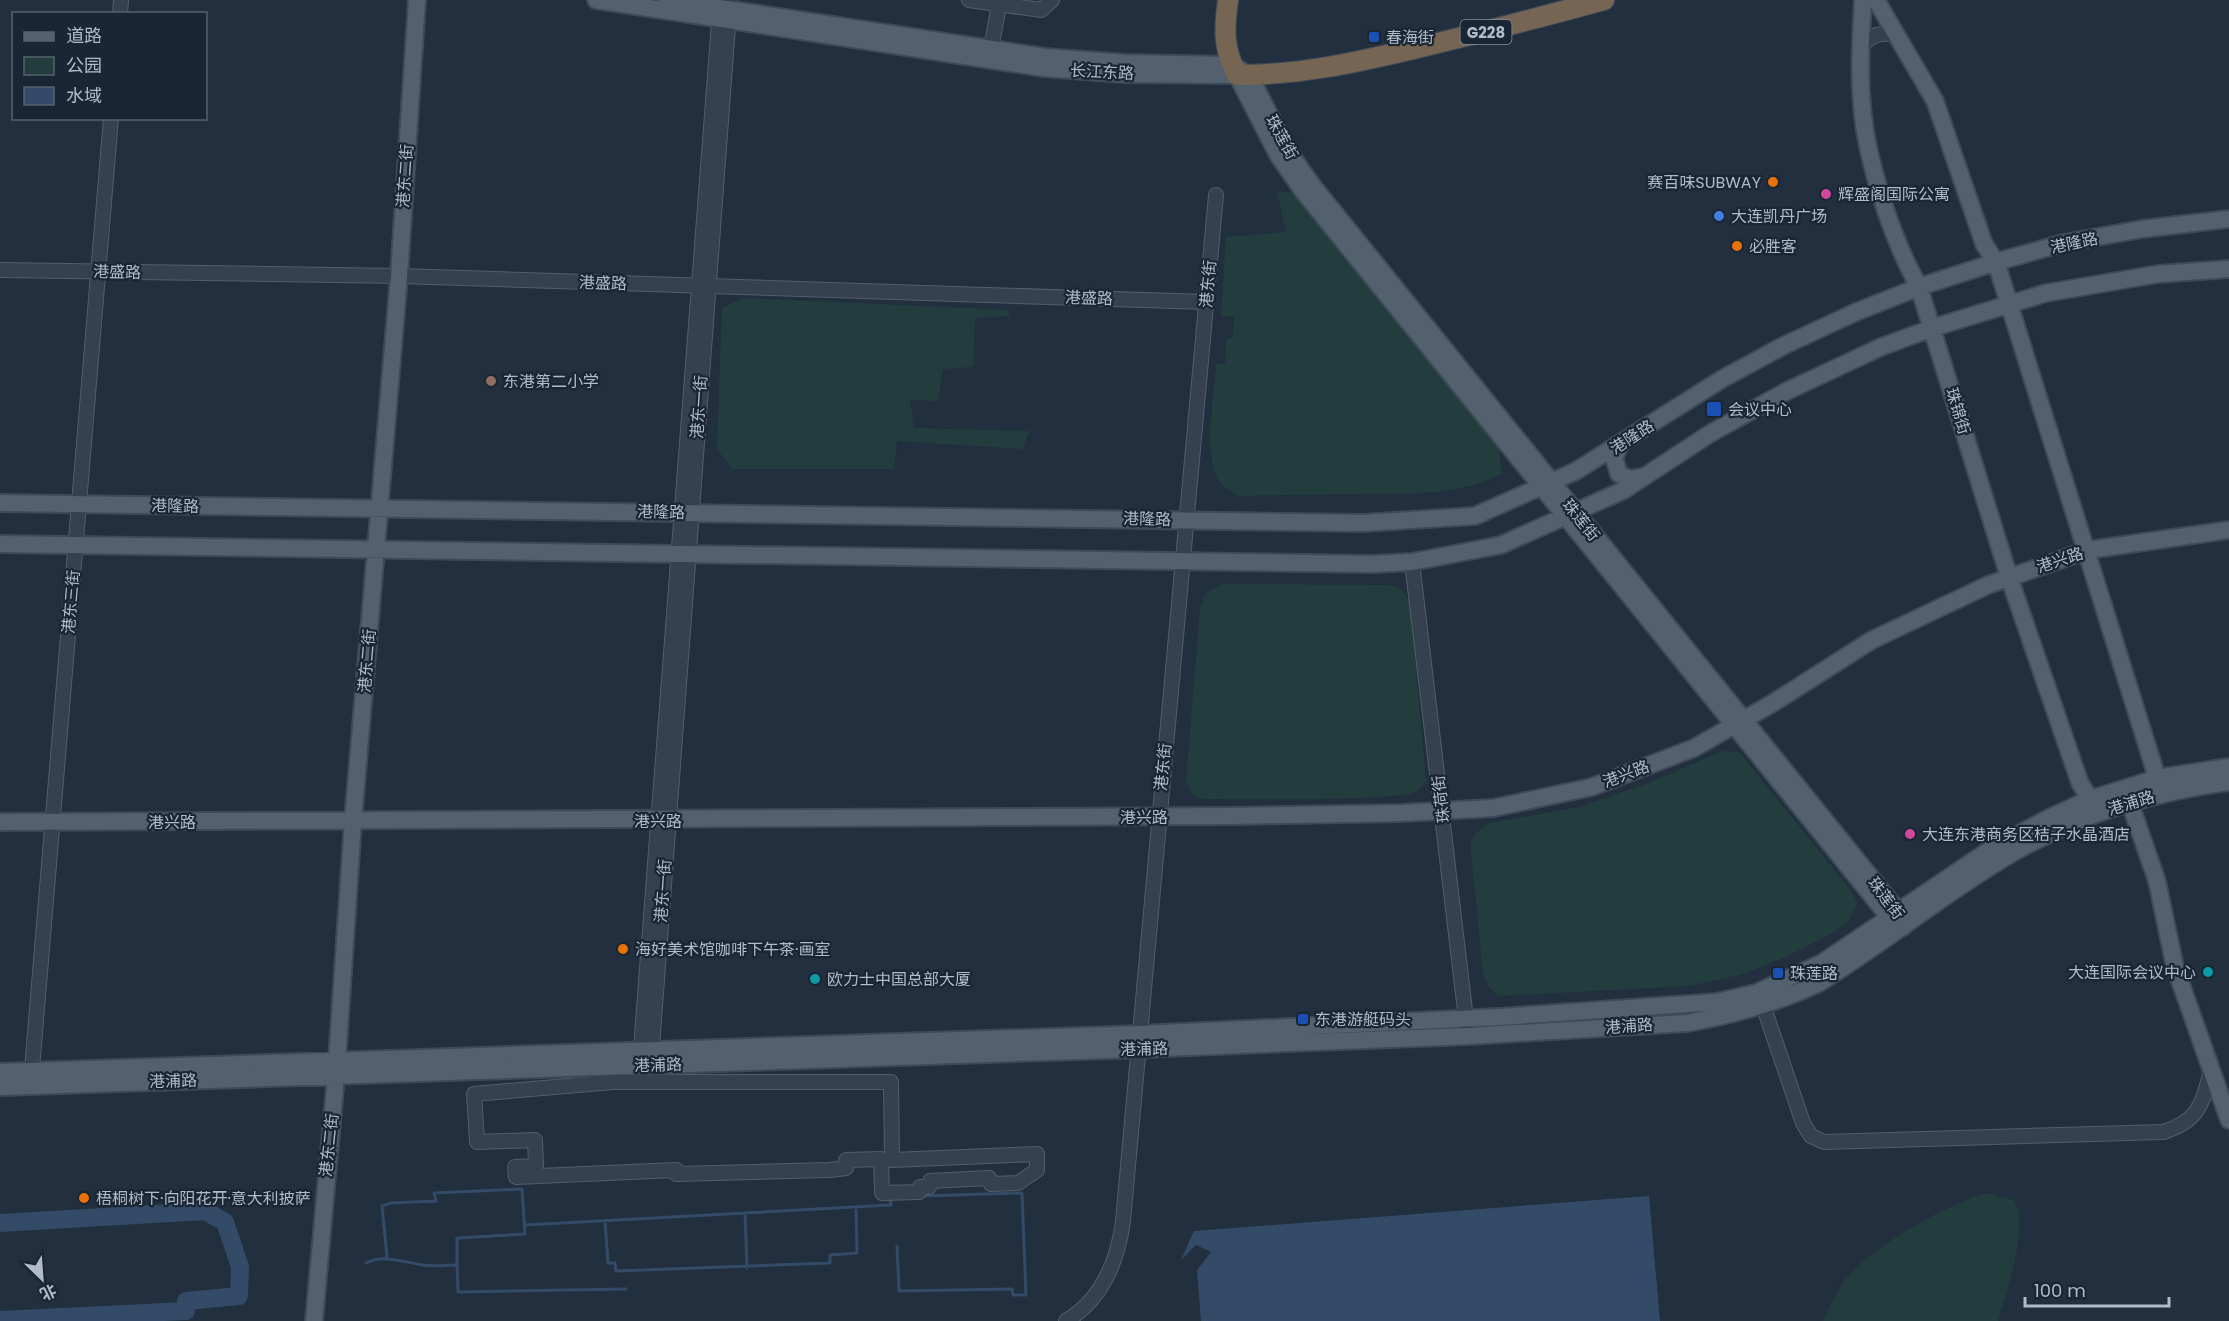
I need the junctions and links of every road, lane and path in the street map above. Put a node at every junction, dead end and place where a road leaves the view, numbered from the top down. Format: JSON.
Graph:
{"nodes":[{"id":1,"x":417,"y":0,"type":"edge"},
{"id":2,"x":596,"y":0,"type":"edge"},
{"id":3,"x":667,"y":0,"type":"edge"},
{"id":4,"x":969,"y":0,"type":"edge"},
{"id":5,"x":1052,"y":0,"type":"edge"},
{"id":6,"x":1228,"y":0,"type":"edge"},
{"id":7,"x":1568,"y":0,"type":"edge"},
{"id":8,"x":1604,"y":0,"type":"edge"},
{"id":9,"x":1863,"y":0,"type":"edge"},
{"id":10,"x":1876,"y":0,"type":"edge"},
{"id":11,"x":999,"y":5,"type":"junction"},
{"id":12,"x":724,"y":9,"type":"edge"},
{"id":13,"x":1897,"y":35,"type":"junction"},
{"id":14,"x":1861,"y":47,"type":"junction"},
{"id":15,"x":991,"y":49,"type":"junction"},
{"id":16,"x":1239,"y":72,"type":"junction"},
{"id":17,"x":111,"y":120,"type":"edge"},
{"id":18,"x":1215,"y":195,"type":"dead end"},
{"id":19,"x":2229,"y":219,"type":"edge"},
{"id":20,"x":1996,"y":262,"type":"junction"},
{"id":21,"x":2229,"y":269,"type":"edge"},
{"id":22,"x":0,"y":270,"type":"edge"},
{"id":23,"x":98,"y":272,"type":"junction"},
{"id":24,"x":399,"y":276,"type":"junction"},
{"id":25,"x":703,"y":286,"type":"junction"},
{"id":26,"x":1919,"y":287,"type":"junction"},
{"id":27,"x":1206,"y":302,"type":"junction"},
{"id":28,"x":2010,"y":303,"type":"junction"},
{"id":29,"x":1932,"y":328,"type":"junction"},
{"id":30,"x":1620,"y":445,"type":"junction"},
{"id":31,"x":1642,"y":477,"type":"junction"},
{"id":32,"x":1546,"y":485,"type":"junction"},
{"id":33,"x":0,"y":503,"type":"edge"},
{"id":34,"x":79,"y":504,"type":"junction"},
{"id":35,"x":380,"y":508,"type":"junction"},
{"id":36,"x":686,"y":513,"type":"junction"},
{"id":37,"x":1570,"y":515,"type":"junction"},
{"id":38,"x":1187,"y":520,"type":"junction"},
{"id":39,"x":2229,"y":530,"type":"edge"},
{"id":40,"x":0,"y":544,"type":"edge"},
{"id":41,"x":75,"y":545,"type":"junction"},
{"id":42,"x":377,"y":550,"type":"junction"},
{"id":43,"x":2088,"y":550,"type":"junction"},
{"id":44,"x":683,"y":555,"type":"junction"},
{"id":45,"x":1182,"y":562,"type":"junction"},
{"id":46,"x":1412,"y":562,"type":"junction"},
{"id":47,"x":2009,"y":577,"type":"junction"},
{"id":48,"x":1739,"y":723,"type":"junction"},
{"id":49,"x":2229,"y":767,"type":"edge"},
{"id":50,"x":2229,"y":782,"type":"edge"},
{"id":51,"x":2160,"y":785,"type":"junction"},
{"id":52,"x":2088,"y":800,"type":"junction"},
{"id":53,"x":2130,"y":803,"type":"junction"},
{"id":54,"x":1443,"y":811,"type":"junction"},
{"id":55,"x":2099,"y":813,"type":"junction"},
{"id":56,"x":1158,"y":816,"type":"junction"},
{"id":57,"x":353,"y":820,"type":"junction"},
{"id":58,"x":663,"y":821,"type":"junction"},
{"id":59,"x":0,"y":822,"type":"edge"},
{"id":60,"x":52,"y":822,"type":"junction"},
{"id":61,"x":1897,"y":919,"type":"junction"},
{"id":62,"x":1763,"y":1005,"type":"junction"},
{"id":63,"x":1467,"y":1028,"type":"junction"},
{"id":64,"x":1140,"y":1041,"type":"junction"},
{"id":65,"x":646,"y":1055,"type":"junction"},
{"id":66,"x":337,"y":1068,"type":"junction"},
{"id":67,"x":2211,"y":1071,"type":"junction"},
{"id":68,"x":0,"y":1072,"type":"edge"},
{"id":69,"x":31,"y":1078,"type":"junction"},
{"id":70,"x":0,"y":1087,"type":"edge"},
{"id":71,"x":2229,"y":1120,"type":"edge"},
{"id":72,"x":1018,"y":1183,"type":"joint"},
{"id":73,"x":314,"y":1321,"type":"edge"},
{"id":74,"x":1066,"y":1321,"type":"edge"}],
"edges":[{"from":1,"to":24,"type":"main road","name":"港东二街"},
{"from":2,"to":12,"type":"main road","name":"长江东路"},
{"from":3,"to":12,"type":"main road","name":"长江东路"},
{"from":4,"to":11,"type":"street"},
{"from":5,"to":11,"type":"street"},
{"from":6,"to":16,"type":"highway"},
{"from":7,"to":16,"type":"highway","name":"长江东路","number":"G228"},
{"from":8,"to":16,"type":"highway","name":"长江东路","number":"G228"},
{"from":9,"to":14,"type":"main road","name":"珠锦街"},
{"from":10,"to":13,"type":"main road"},
{"from":11,"to":15,"type":"street"},
{"from":12,"to":15,"type":"main road","name":"长江东路"},
{"from":12,"to":16,"type":"main road","name":"长江东路"},
{"from":12,"to":25,"type":"street","name":"港东一街"},
{"from":13,"to":14,"type":"street"},
{"from":13,"to":20,"type":"main road"},
{"from":14,"to":26,"type":"main road","name":"珠锦街"},
{"from":15,"to":16,"type":"main road","name":"长江东路"},
{"from":16,"to":32,"type":"main road","name":"珠莲街"},
{"from":17,"to":23,"type":"street","name":"港东三街"},
{"from":18,"to":27,"type":"street","name":"港东街"},
{"from":19,"to":20,"type":"main road","name":"港隆路"},
{"from":20,"to":26,"type":"main road","name":"港隆路"},
{"from":20,"to":28,"type":"main road"},
{"from":21,"to":28,"type":"main road"},
{"from":22,"to":23,"type":"street","name":"港盛路"},
{"from":23,"to":24,"type":"street","name":"港盛路"},
{"from":23,"to":34,"type":"street","name":"港东三街"},
{"from":24,"to":25,"type":"street","name":"港盛路"},
{"from":24,"to":35,"type":"main road","name":"港东二街"},
{"from":25,"to":27,"type":"street","name":"港盛路"},
{"from":25,"to":36,"type":"street","name":"港东一街"},
{"from":26,"to":29,"type":"main road","name":"珠锦街"},
{"from":26,"to":30,"type":"main road","name":"港隆路"},
{"from":27,"to":38,"type":"street","name":"港东街"},
{"from":28,"to":29,"type":"main road"},
{"from":28,"to":43,"type":"main road"},
{"from":29,"to":31,"type":"main road"},
{"from":29,"to":47,"type":"main road","name":"珠锦街"},
{"from":30,"to":31,"type":"main road"},
{"from":30,"to":32,"type":"main road","name":"港隆路"},
{"from":31,"to":37,"type":"main road"},
{"from":32,"to":37,"type":"main road","name":"珠莲街"},
{"from":32,"to":38,"type":"main road","name":"港隆路"},
{"from":33,"to":34,"type":"main road","name":"港隆路"},
{"from":34,"to":35,"type":"main road","name":"港隆路"},
{"from":34,"to":41,"type":"street","name":"港东三街"},
{"from":35,"to":36,"type":"main road","name":"港隆路"},
{"from":35,"to":42,"type":"main road","name":"港东二街"},
{"from":36,"to":38,"type":"main road","name":"港隆路"},
{"from":36,"to":44,"type":"street","name":"港东一街"},
{"from":37,"to":46,"type":"main road"},
{"from":37,"to":48,"type":"main road","name":"珠莲街"},
{"from":38,"to":45,"type":"street","name":"港东街"},
{"from":39,"to":43,"type":"main road","name":"港兴路"},
{"from":40,"to":41,"type":"main road"},
{"from":41,"to":42,"type":"main road"},
{"from":41,"to":60,"type":"street","name":"港东三街"},
{"from":42,"to":44,"type":"main road"},
{"from":42,"to":57,"type":"main road","name":"港东二街"},
{"from":43,"to":47,"type":"main road","name":"港兴路"},
{"from":43,"to":51,"type":"main road"},
{"from":44,"to":45,"type":"main road"},
{"from":44,"to":58,"type":"street","name":"港东一街"},
{"from":45,"to":46,"type":"main road"},
{"from":45,"to":56,"type":"street","name":"港东街"},
{"from":46,"to":54,"type":"street","name":"珠荷街"},
{"from":47,"to":48,"type":"main road","name":"港兴路"},
{"from":47,"to":52,"type":"main road","name":"珠锦街"},
{"from":48,"to":54,"type":"main road","name":"港兴路"},
{"from":48,"to":61,"type":"main road","name":"珠莲街"},
{"from":49,"to":51,"type":"main road","name":"港浦路"},
{"from":50,"to":51,"type":"main road","name":"港浦路"},
{"from":51,"to":52,"type":"main road","name":"港浦路"},
{"from":51,"to":53,"type":"main road","name":"港浦路"},
{"from":52,"to":55,"type":"main road","name":"珠锦街"},
{"from":52,"to":61,"type":"main road","name":"港浦路"},
{"from":53,"to":55,"type":"main road","name":"港浦路"},
{"from":53,"to":67,"type":"main road"},
{"from":54,"to":56,"type":"main road","name":"港兴路"},
{"from":54,"to":63,"type":"street","name":"珠荷街"},
{"from":55,"to":61,"type":"main road","name":"港浦路"},
{"from":56,"to":58,"type":"main road","name":"港兴路"},
{"from":56,"to":64,"type":"street","name":"港东街"},
{"from":57,"to":58,"type":"main road","name":"港兴路"},
{"from":57,"to":60,"type":"main road","name":"港兴路"},
{"from":57,"to":66,"type":"main road","name":"港东二街"},
{"from":58,"to":65,"type":"street","name":"港东一街"},
{"from":59,"to":60,"type":"main road","name":"港兴路"},
{"from":60,"to":69,"type":"street","name":"港东三街"},
{"from":61,"to":62,"type":"main road","name":"港浦路"},
{"from":61,"to":63,"type":"main road","name":"港浦路"},
{"from":62,"to":63,"type":"main road","name":"港浦路"},
{"from":62,"to":67,"type":"street"},
{"from":63,"to":64,"type":"main road","name":"港浦路"},
{"from":64,"to":65,"type":"main road","name":"港浦路"},
{"from":64,"to":74,"type":"street","name":"港东街"},
{"from":65,"to":66,"type":"main road","name":"港浦路"},
{"from":66,"to":69,"type":"main road","name":"港浦路"},
{"from":66,"to":73,"type":"main road","name":"港东二街"},
{"from":67,"to":71,"type":"main road"},
{"from":68,"to":69,"type":"main road","name":"港浦路"},
{"from":69,"to":70,"type":"main road","name":"港浦路"},
{"from":72,"to":72,"type":"street"}]}
